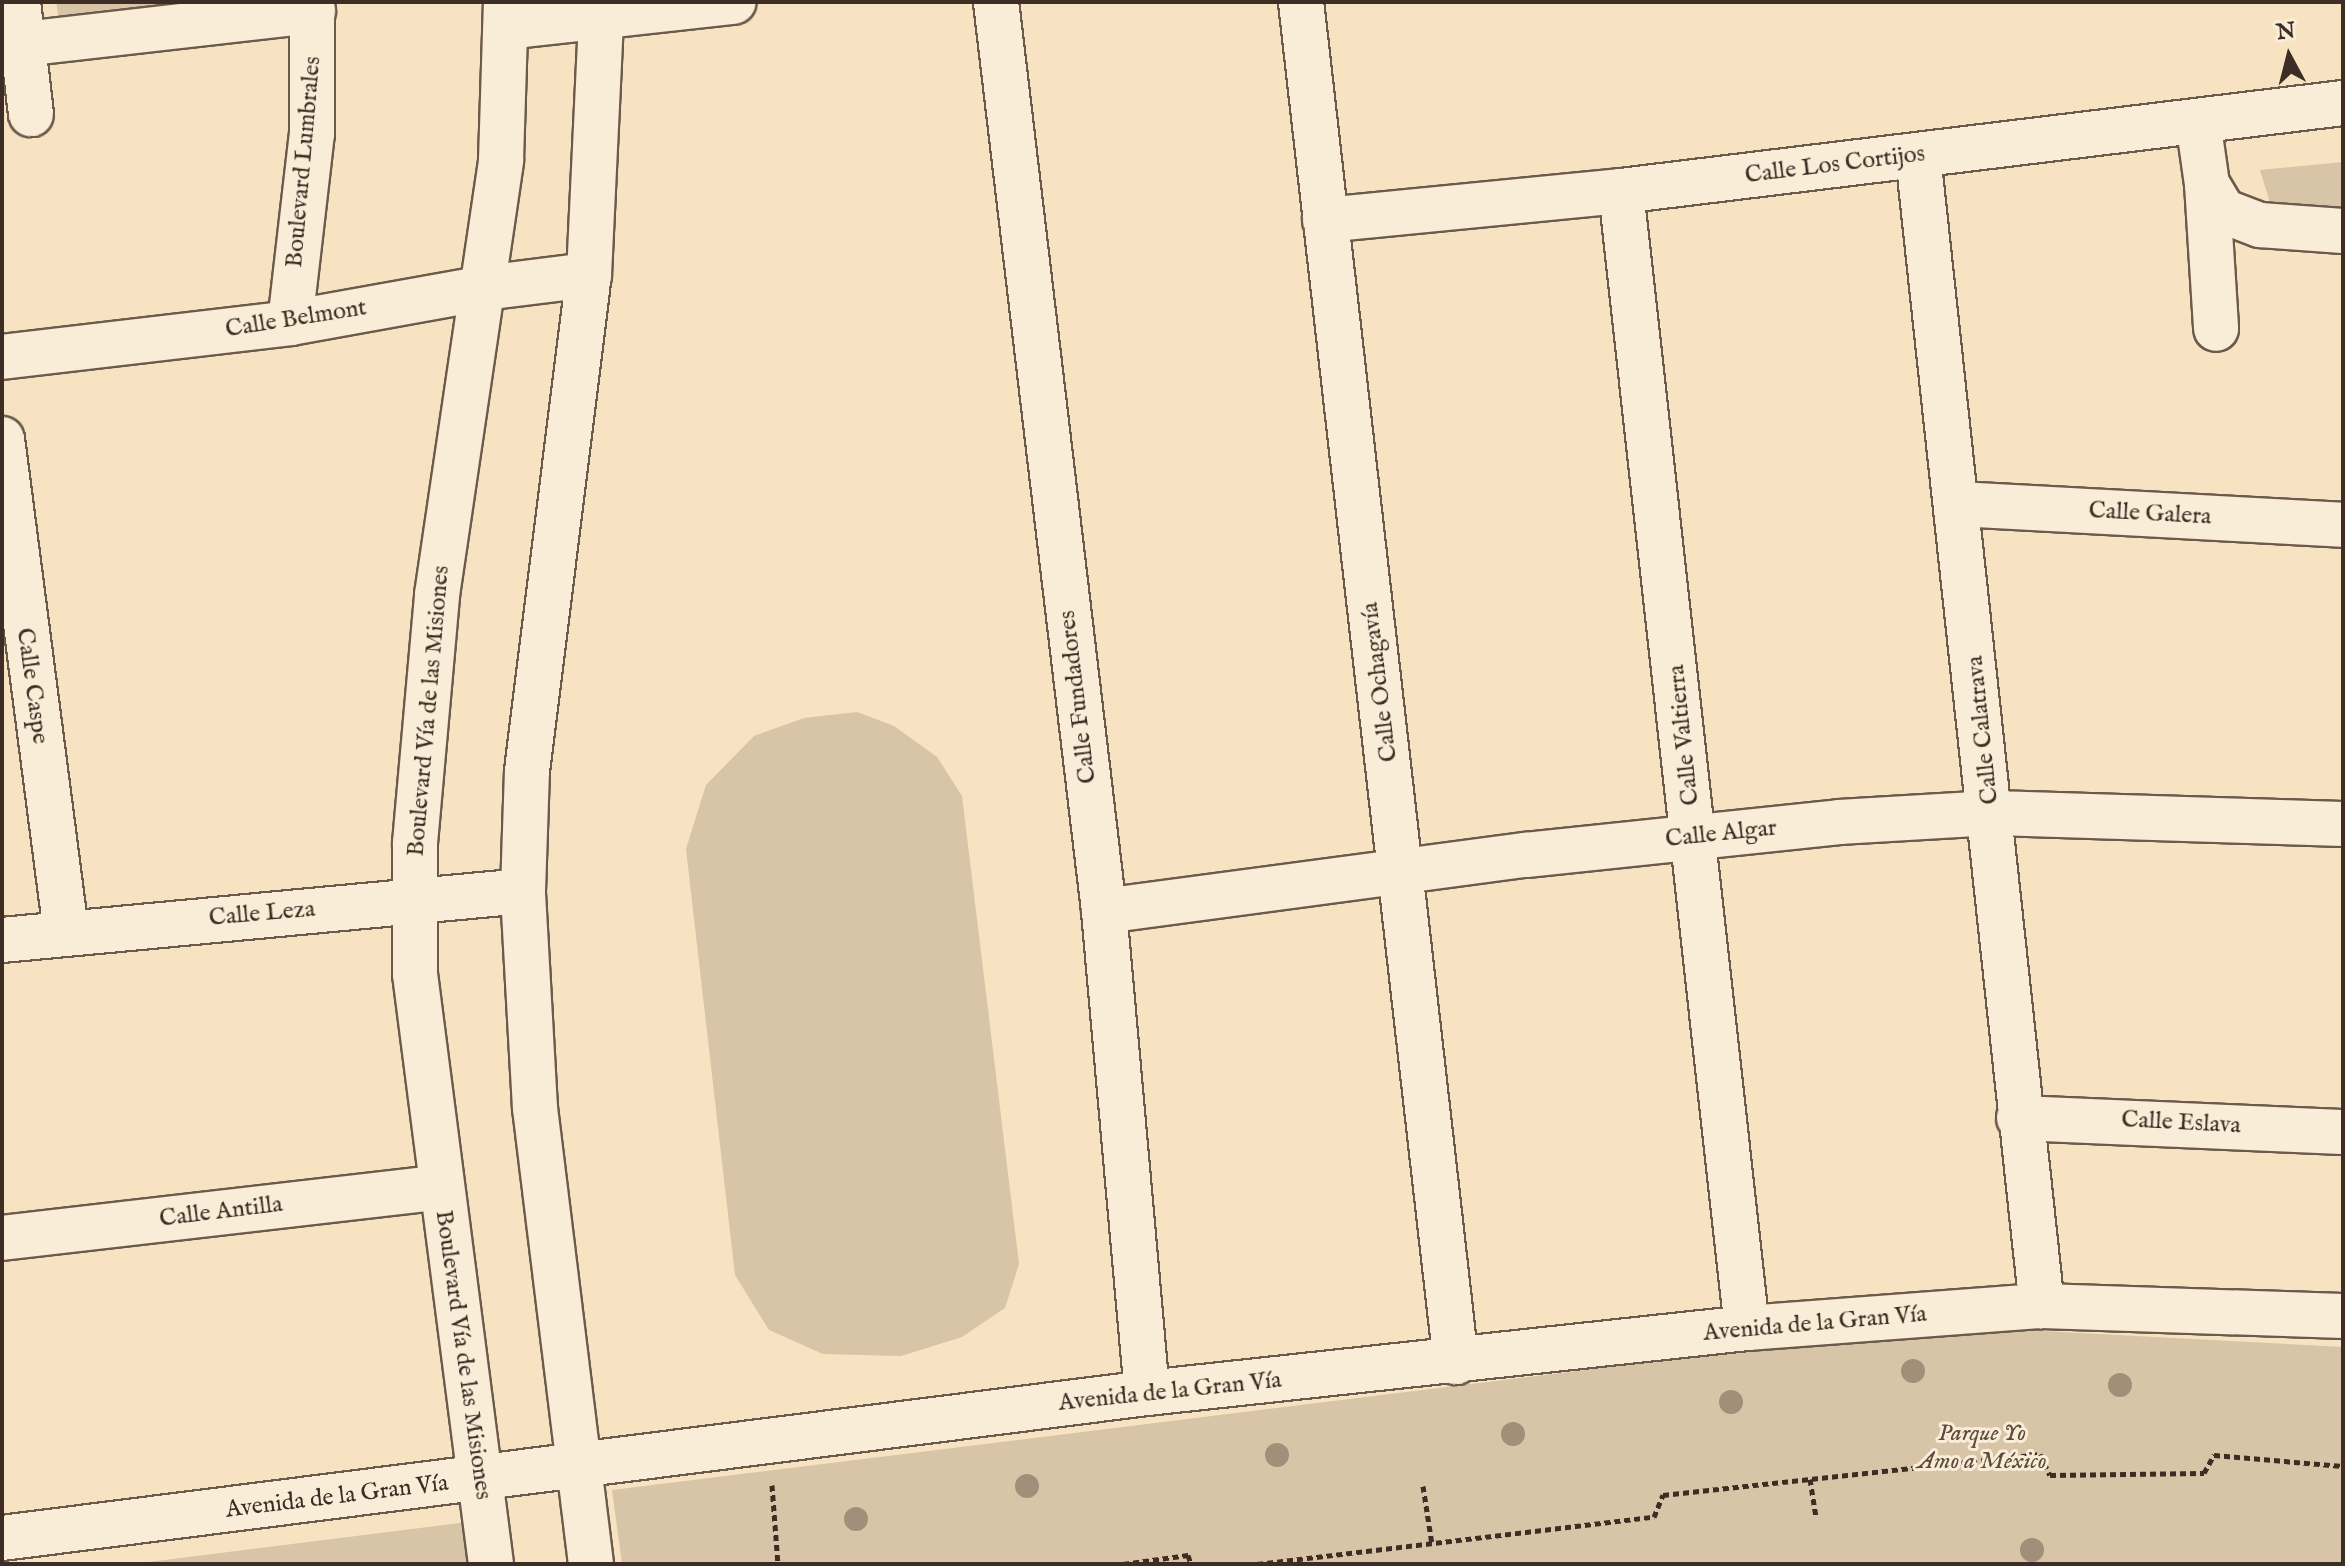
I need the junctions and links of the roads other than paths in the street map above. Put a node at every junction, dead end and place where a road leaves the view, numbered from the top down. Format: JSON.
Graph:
{"nodes":[{"id":1,"x":18,"y":2,"type":"edge"},
{"id":2,"x":734,"y":2,"type":"edge"},
{"id":3,"x":996,"y":2,"type":"edge"},
{"id":4,"x":1301,"y":2,"type":"edge"},
{"id":5,"x":312,"y":6,"type":"edge"},
{"id":6,"x":602,"y":10,"type":"edge"},
{"id":7,"x":506,"y":15,"type":"edge"},
{"id":8,"x":23,"y":44,"type":"junction"},
{"id":9,"x":2343,"y":103,"type":"edge"},
{"id":10,"x":31,"y":114,"type":"dead end"},
{"id":11,"x":2198,"y":121,"type":"junction"},
{"id":12,"x":1918,"y":156,"type":"junction"},
{"id":13,"x":2207,"y":184,"type":"junction"},
{"id":14,"x":1621,"y":191,"type":"junction"},
{"id":15,"x":1325,"y":220,"type":"junction"},
{"id":16,"x":2343,"y":231,"type":"edge"},
{"id":17,"x":589,"y":275,"type":"junction"},
{"id":18,"x":484,"y":288,"type":"junction"},
{"id":19,"x":290,"y":323,"type":"junction"},
{"id":20,"x":2216,"y":329,"type":"dead end"},
{"id":21,"x":2,"y":357,"type":"edge"},
{"id":22,"x":2,"y":439,"type":"edge"},
{"id":23,"x":1957,"y":504,"type":"junction"},
{"id":24,"x":2343,"y":525,"type":"edge"},
{"id":25,"x":14,"y":636,"type":"edge"},
{"id":26,"x":1992,"y":813,"type":"junction"},
{"id":27,"x":2343,"y":824,"type":"edge"},
{"id":28,"x":1695,"y":836,"type":"junction"},
{"id":29,"x":1402,"y":870,"type":"junction"},
{"id":30,"x":523,"y":891,"type":"junction"},
{"id":31,"x":415,"y":900,"type":"junction"},
{"id":32,"x":1104,"y":911,"type":"junction"},
{"id":33,"x":66,"y":932,"type":"junction"},
{"id":34,"x":2,"y":940,"type":"edge"},
{"id":35,"x":2019,"y":1118,"type":"junction"},
{"id":36,"x":2343,"y":1132,"type":"edge"},
{"id":37,"x":440,"y":1187,"type":"junction"},
{"id":38,"x":2,"y":1238,"type":"edge"},
{"id":39,"x":2042,"y":1306,"type":"junction"},
{"id":40,"x":2343,"y":1316,"type":"edge"},
{"id":41,"x":1747,"y":1328,"type":"junction"},
{"id":42,"x":1456,"y":1362,"type":"junction"},
{"id":43,"x":1147,"y":1393,"type":"junction"},
{"id":44,"x":580,"y":1463,"type":"junction"},
{"id":45,"x":482,"y":1479,"type":"junction"},
{"id":46,"x":2,"y":1538,"type":"edge"},
{"id":47,"x":491,"y":1564,"type":"edge"},
{"id":48,"x":591,"y":1564,"type":"edge"}],
"edges":[{"from":1,"to":8,"type":"street"},
{"from":2,"to":6,"type":"street"},
{"from":3,"to":32,"type":"street","name":"Calle Fundadores"},
{"from":4,"to":15,"type":"street","name":"Calle Ochagavía"},
{"from":5,"to":8,"type":"street"},
{"from":5,"to":19,"type":"street","name":"Boulevard Lumbrales"},
{"from":6,"to":7,"type":"street"},
{"from":6,"to":17,"type":"street"},
{"from":7,"to":18,"type":"street","name":"Boulevard Vía de las Misiones"},
{"from":8,"to":10,"type":"street"},
{"from":9,"to":11,"type":"street","name":"Calle Los Cortijos"},
{"from":11,"to":12,"type":"street","name":"Calle Los Cortijos"},
{"from":11,"to":13,"type":"street"},
{"from":12,"to":14,"type":"street","name":"Calle Los Cortijos"},
{"from":12,"to":23,"type":"street","name":"Calle Calatrava"},
{"from":13,"to":16,"type":"street"},
{"from":13,"to":20,"type":"street"},
{"from":14,"to":15,"type":"street","name":"Calle Los Cortijos"},
{"from":14,"to":28,"type":"street","name":"Calle Valtierra"},
{"from":15,"to":29,"type":"street","name":"Calle Ochagavía"},
{"from":17,"to":18,"type":"street","name":"Calle Belmont"},
{"from":17,"to":30,"type":"street"},
{"from":18,"to":19,"type":"street","name":"Calle Belmont"},
{"from":18,"to":31,"type":"street","name":"Boulevard Vía de las Misiones"},
{"from":19,"to":21,"type":"street","name":"Calle Belmont"},
{"from":22,"to":25,"type":"street","name":"Calle Caspe"},
{"from":23,"to":24,"type":"street","name":"Calle Galera"},
{"from":23,"to":26,"type":"street","name":"Calle Calatrava"},
{"from":25,"to":33,"type":"street","name":"Calle Caspe"},
{"from":26,"to":27,"type":"street","name":"Calle Algar"},
{"from":26,"to":28,"type":"street","name":"Calle Algar"},
{"from":26,"to":35,"type":"street","name":"Calle Calatrava"},
{"from":28,"to":29,"type":"street","name":"Calle Algar"},
{"from":28,"to":41,"type":"street","name":"Calle Valtierra"},
{"from":29,"to":32,"type":"street","name":"Calle Algar"},
{"from":29,"to":42,"type":"street","name":"Calle Ochagavía"},
{"from":30,"to":31,"type":"street","name":"Calle Leza"},
{"from":30,"to":44,"type":"street"},
{"from":31,"to":33,"type":"street","name":"Calle Leza"},
{"from":31,"to":37,"type":"street","name":"Boulevard Vía de las Misiones"},
{"from":32,"to":43,"type":"street","name":"Calle Fundadores"},
{"from":33,"to":34,"type":"street","name":"Calle Leza"},
{"from":35,"to":36,"type":"street","name":"Calle Eslava"},
{"from":35,"to":39,"type":"street","name":"Calle Calatrava"},
{"from":37,"to":38,"type":"street","name":"Calle Antilla"},
{"from":37,"to":45,"type":"street","name":"Boulevard Vía de las Misiones"},
{"from":39,"to":40,"type":"street","name":"Avenida de la Gran Vía"},
{"from":39,"to":41,"type":"street","name":"Avenida de la Gran Vía"},
{"from":41,"to":42,"type":"street","name":"Avenida de la Gran Vía"},
{"from":42,"to":43,"type":"street","name":"Avenida de la Gran Vía"},
{"from":43,"to":44,"type":"street","name":"Avenida de la Gran Vía"},
{"from":44,"to":45,"type":"street","name":"Avenida de la Gran Vía"},
{"from":44,"to":48,"type":"street"},
{"from":45,"to":46,"type":"street","name":"Avenida de la Gran Vía"},
{"from":45,"to":47,"type":"street","name":"Boulevard Vía de las Misiones"}]}
